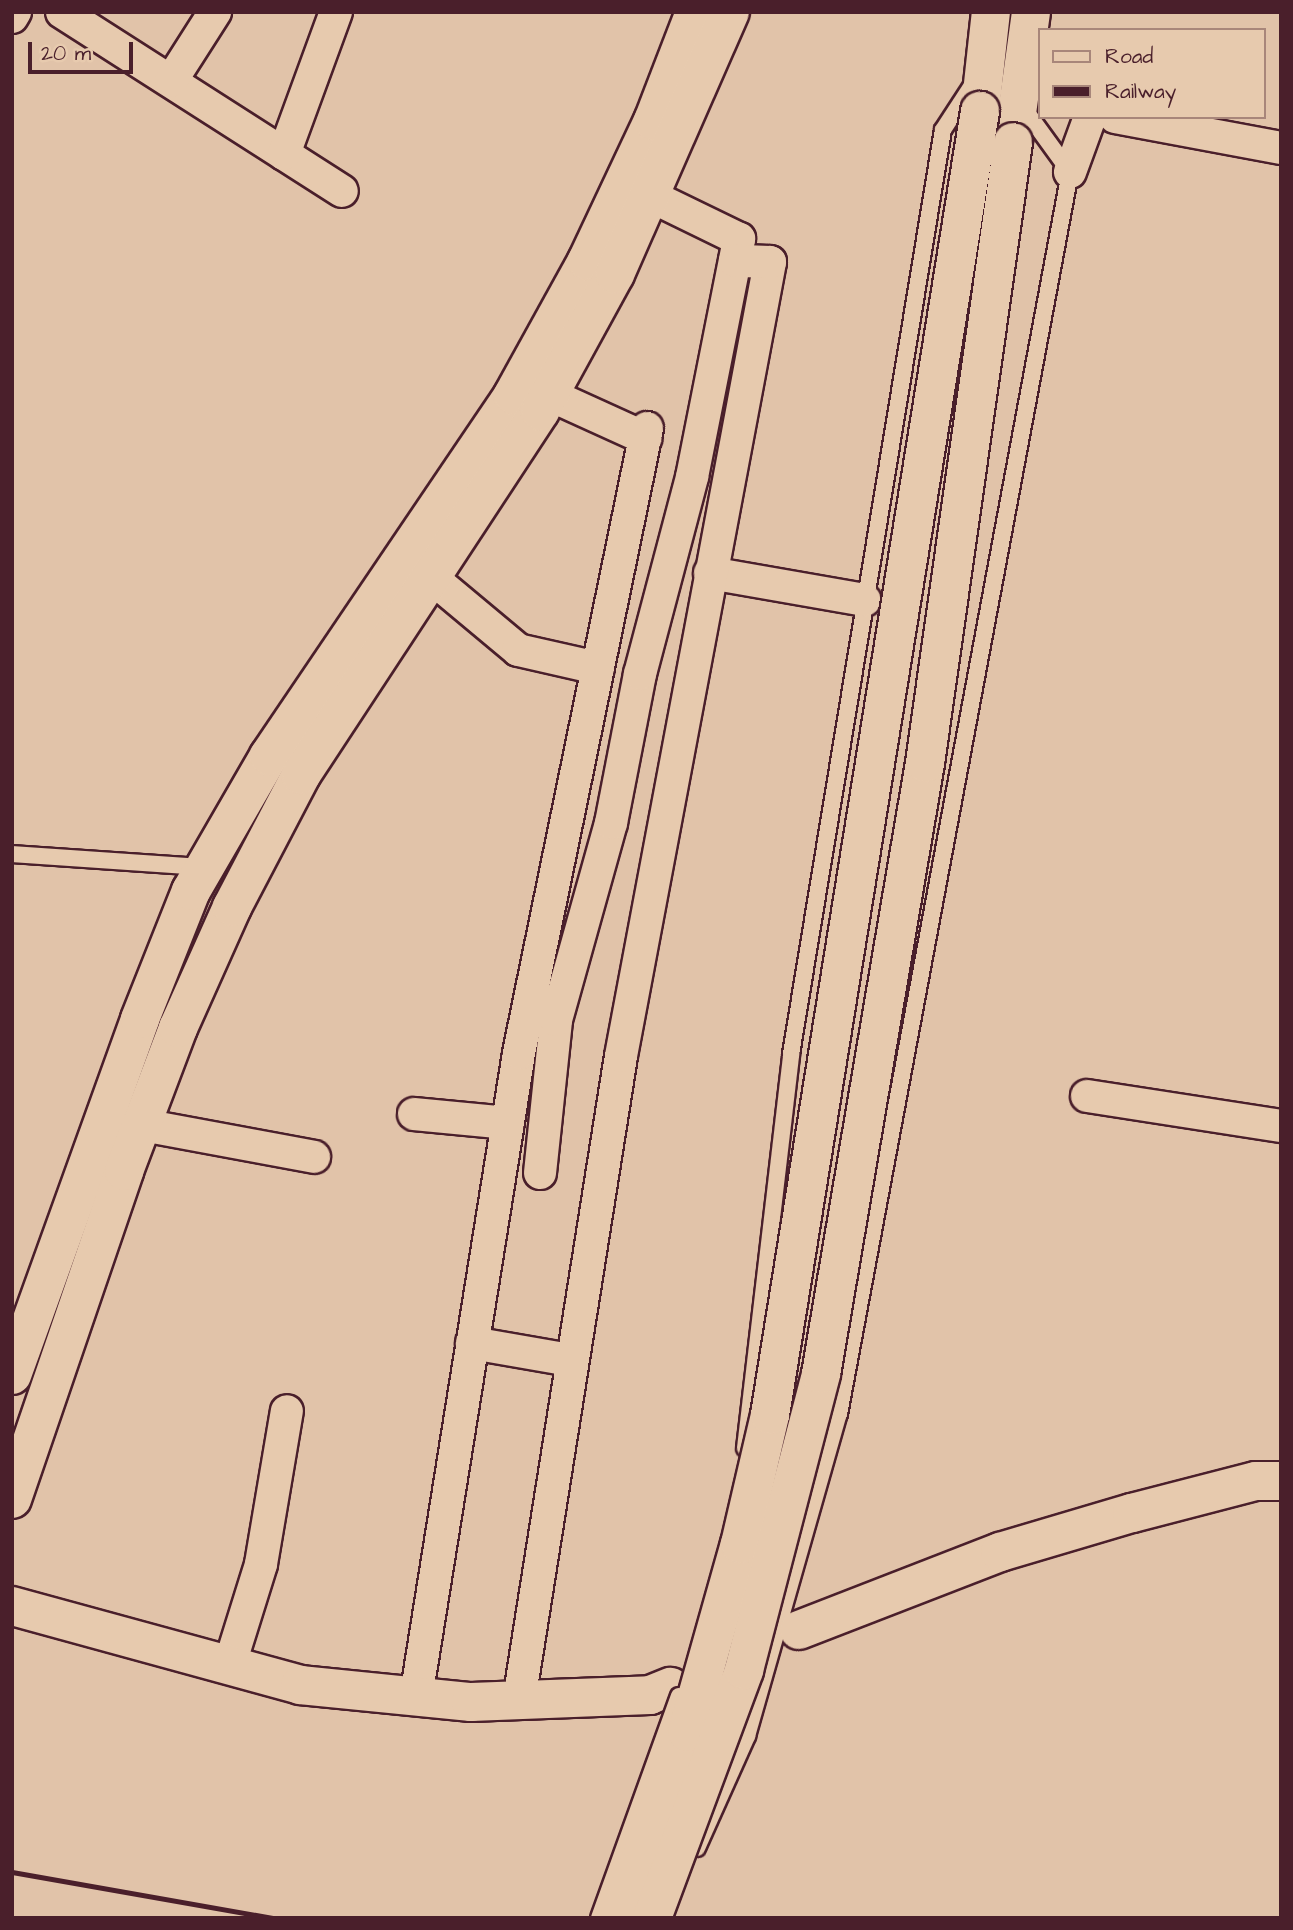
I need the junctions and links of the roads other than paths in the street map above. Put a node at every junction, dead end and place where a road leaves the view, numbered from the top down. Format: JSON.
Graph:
{"nodes":[{"id":1,"x":15,"y":12,"type":"edge"},
{"id":2,"x":62,"y":12,"type":"edge"},
{"id":3,"x":215,"y":12,"type":"edge"},
{"id":4,"x":336,"y":12,"type":"edge"},
{"id":5,"x":695,"y":12,"type":"edge"},
{"id":6,"x":730,"y":12,"type":"edge"},
{"id":7,"x":991,"y":12,"type":"edge"},
{"id":8,"x":1031,"y":12,"type":"edge"},
{"id":9,"x":12,"y":17,"type":"edge"},
{"id":10,"x":985,"y":66,"type":"junction"},
{"id":11,"x":172,"y":81,"type":"junction"},
{"id":12,"x":1019,"y":101,"type":"junction"},
{"id":13,"x":1089,"y":119,"type":"edge"},
{"id":14,"x":1126,"y":119,"type":"edge"},
{"id":15,"x":1281,"y":148,"type":"edge"},
{"id":16,"x":284,"y":154,"type":"junction"},
{"id":17,"x":1070,"y":172,"type":"junction"},
{"id":18,"x":342,"y":191,"type":"dead end"},
{"id":19,"x":651,"y":196,"type":"junction"},
{"id":20,"x":735,"y":261,"type":"junction"},
{"id":21,"x":548,"y":394,"type":"junction"},
{"id":22,"x":624,"y":541,"type":"junction"},
{"id":23,"x":673,"y":551,"type":"junction"},
{"id":24,"x":712,"y":565,"type":"junction"},
{"id":25,"x":432,"y":578,"type":"junction"},
{"id":26,"x":865,"y":600,"type":"junction"},
{"id":27,"x":598,"y":668,"type":"junction"},
{"id":28,"x":12,"y":854,"type":"edge"},
{"id":29,"x":205,"y":867,"type":"junction"},
{"id":30,"x":1087,"y":1096,"type":"dead end"},
{"id":31,"x":414,"y":1114,"type":"dead end"},
{"id":32,"x":508,"y":1123,"type":"junction"},
{"id":33,"x":142,"y":1125,"type":"junction"},
{"id":34,"x":1281,"y":1126,"type":"edge"},
{"id":35,"x":314,"y":1157,"type":"dead end"},
{"id":36,"x":540,"y":1173,"type":"dead end"},
{"id":37,"x":472,"y":1343,"type":"junction"},
{"id":38,"x":569,"y":1360,"type":"junction"},
{"id":39,"x":12,"y":1375,"type":"edge"},
{"id":40,"x":287,"y":1412,"type":"dead end"},
{"id":41,"x":1281,"y":1480,"type":"edge"},
{"id":42,"x":12,"y":1499,"type":"edge"},
{"id":43,"x":12,"y":1606,"type":"edge"},
{"id":44,"x":799,"y":1630,"type":"dead end"},
{"id":45,"x":229,"y":1667,"type":"junction"},
{"id":46,"x":681,"y":1672,"type":"junction"},
{"id":47,"x":416,"y":1697,"type":"junction"},
{"id":48,"x":519,"y":1700,"type":"junction"},
{"id":49,"x":599,"y":1918,"type":"edge"},
{"id":50,"x":619,"y":1918,"type":"edge"},
{"id":51,"x":652,"y":1918,"type":"edge"},
{"id":52,"x":666,"y":1918,"type":"edge"}],
"edges":[{"from":1,"to":9,"type":"street"},
{"from":2,"to":11,"type":"street"},
{"from":3,"to":11,"type":"street"},
{"from":4,"to":16,"type":"street"},
{"from":5,"to":29,"type":"street"},
{"from":6,"to":19,"type":"street"},
{"from":7,"to":10,"type":"street"},
{"from":8,"to":12,"type":"street"},
{"from":10,"to":26,"type":"lane"},
{"from":10,"to":50,"type":"street","bridge":true},
{"from":11,"to":16,"type":"street"},
{"from":12,"to":17,"type":"lane"},
{"from":12,"to":51,"type":"street","bridge":true},
{"from":13,"to":17,"type":"street"},
{"from":14,"to":15,"type":"street"},
{"from":16,"to":18,"type":"street"},
{"from":17,"to":52,"type":"lane"},
{"from":19,"to":20,"type":"street"},
{"from":19,"to":21,"type":"street"},
{"from":20,"to":23,"type":"street"},
{"from":20,"to":24,"type":"street"},
{"from":21,"to":22,"type":"street"},
{"from":21,"to":25,"type":"street"},
{"from":22,"to":23,"type":"street"},
{"from":22,"to":27,"type":"street"},
{"from":23,"to":24,"type":"street"},
{"from":23,"to":36,"type":"street"},
{"from":24,"to":26,"type":"street"},
{"from":24,"to":38,"type":"street"},
{"from":25,"to":27,"type":"street"},
{"from":25,"to":33,"type":"street"},
{"from":26,"to":46,"type":"lane"},
{"from":27,"to":32,"type":"street"},
{"from":28,"to":29,"type":"lane"},
{"from":29,"to":39,"type":"street"},
{"from":30,"to":34,"type":"street"},
{"from":31,"to":32,"type":"street"},
{"from":32,"to":37,"type":"street"},
{"from":33,"to":35,"type":"street"},
{"from":33,"to":42,"type":"street"},
{"from":37,"to":38,"type":"street"},
{"from":37,"to":47,"type":"street"},
{"from":38,"to":48,"type":"street"},
{"from":40,"to":45,"type":"street"},
{"from":41,"to":44,"type":"street"},
{"from":43,"to":45,"type":"street"},
{"from":45,"to":47,"type":"street"},
{"from":46,"to":48,"type":"street"},
{"from":46,"to":49,"type":"lane","bridge":true},
{"from":47,"to":48,"type":"street"}]}
